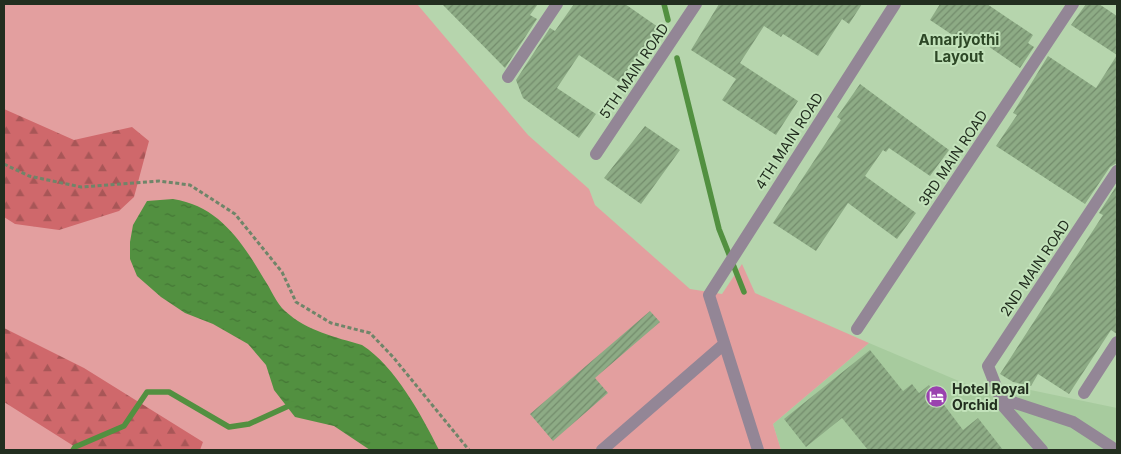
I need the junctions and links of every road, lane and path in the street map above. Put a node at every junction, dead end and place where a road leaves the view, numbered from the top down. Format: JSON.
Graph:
{"nodes":[{"id":1,"x":557,"y":4,"type":"edge"},
{"id":2,"x":696,"y":4,"type":"edge"},
{"id":3,"x":895,"y":4,"type":"edge"},
{"id":4,"x":1073,"y":4,"type":"edge"},
{"id":5,"x":508,"y":77,"type":"dead end"},
{"id":6,"x":596,"y":154,"type":"dead end"},
{"id":7,"x":4,"y":164,"type":"edge"},
{"id":8,"x":1117,"y":171,"type":"edge"},
{"id":9,"x":857,"y":329,"type":"dead end"},
{"id":10,"x":1117,"y":342,"type":"edge"},
{"id":11,"x":723,"y":345,"type":"junction"},
{"id":12,"x":1084,"y":393,"type":"dead end"},
{"id":13,"x":1000,"y":398,"type":"junction"},
{"id":14,"x":469,"y":450,"type":"edge"},
{"id":15,"x":602,"y":450,"type":"edge"},
{"id":16,"x":758,"y":450,"type":"edge"},
{"id":17,"x":1042,"y":450,"type":"edge"},
{"id":18,"x":1116,"y":450,"type":"edge"}],
"edges":[{"from":1,"to":5,"type":"street"},
{"from":2,"to":6,"type":"street","name":"5TH MAIN ROAD"},
{"from":3,"to":11,"type":"street","name":"4TH MAIN ROAD"},
{"from":4,"to":9,"type":"street","name":"3RD MAIN ROAD"},
{"from":7,"to":14,"type":"path"},
{"from":8,"to":13,"type":"street","name":"2ND MAIN ROAD"},
{"from":10,"to":12,"type":"street"},
{"from":11,"to":15,"type":"street"},
{"from":11,"to":16,"type":"street"},
{"from":13,"to":17,"type":"street"},
{"from":13,"to":18,"type":"street"}]}
